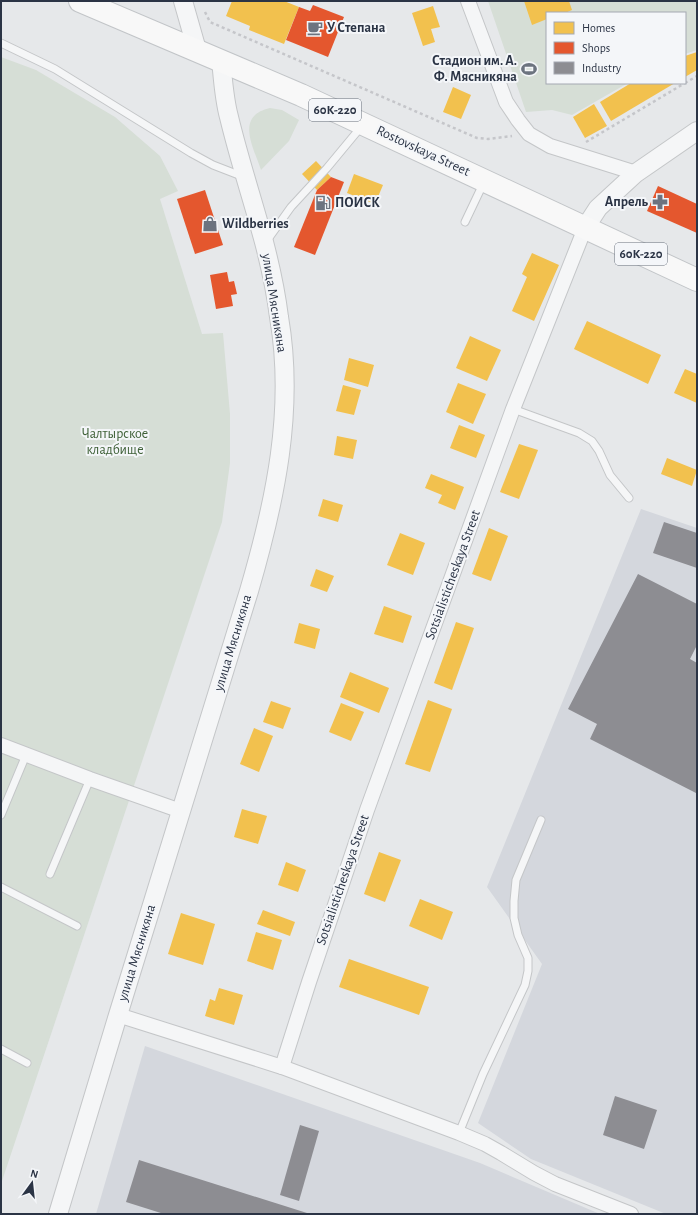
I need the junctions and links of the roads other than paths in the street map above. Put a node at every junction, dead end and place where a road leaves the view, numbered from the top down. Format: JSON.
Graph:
{"nodes":[{"id":1,"x":80,"y":1,"type":"edge"},
{"id":2,"x":468,"y":1,"type":"edge"},
{"id":3,"x":184,"y":2,"type":"edge"},
{"id":4,"x":1,"y":43,"type":"edge"},
{"id":5,"x":197,"y":50,"type":"junction"},
{"id":6,"x":221,"y":60,"type":"junction"},
{"id":7,"x":364,"y":123,"type":"junction"},
{"id":8,"x":697,"y":131,"type":"edge"},
{"id":9,"x":636,"y":173,"type":"junction"},
{"id":10,"x":245,"y":177,"type":"junction"},
{"id":11,"x":486,"y":180,"type":"junction"},
{"id":12,"x":465,"y":222,"type":"dead end"},
{"id":13,"x":585,"y":228,"type":"junction"},
{"id":14,"x":265,"y":244,"type":"junction"},
{"id":15,"x":697,"y":280,"type":"edge"},
{"id":16,"x":513,"y":409,"type":"junction"},
{"id":17,"x":629,"y":498,"type":"dead end"},
{"id":18,"x":1,"y":744,"type":"edge"},
{"id":19,"x":26,"y":755,"type":"junction"},
{"id":20,"x":90,"y":779,"type":"junction"},
{"id":21,"x":181,"y":811,"type":"junction"},
{"id":22,"x":1,"y":815,"type":"edge"},
{"id":23,"x":541,"y":820,"type":"dead end"},
{"id":24,"x":50,"y":874,"type":"dead end"},
{"id":25,"x":1,"y":887,"type":"edge"},
{"id":26,"x":77,"y":926,"type":"dead end"},
{"id":27,"x":118,"y":1015,"type":"junction"},
{"id":28,"x":1,"y":1049,"type":"edge"},
{"id":29,"x":27,"y":1063,"type":"dead end"},
{"id":30,"x":282,"y":1067,"type":"junction"},
{"id":31,"x":459,"y":1133,"type":"junction"},
{"id":32,"x":58,"y":1214,"type":"edge"},
{"id":33,"x":630,"y":1214,"type":"edge"}],
"edges":[{"from":1,"to":5,"type":"main road","name":"Rostovskaya Street","number":"60К-220"},
{"from":2,"to":9,"type":"street"},
{"from":3,"to":5,"type":"street"},
{"from":4,"to":10,"type":"lane"},
{"from":5,"to":6,"type":"main road","name":"Rostovskaya Street","number":"60К-220"},
{"from":6,"to":7,"type":"main road","name":"Rostovskaya Street","number":"60К-220"},
{"from":6,"to":10,"type":"street","name":"улица Мясникяна"},
{"from":7,"to":11,"type":"main road","name":"Rostovskaya Street","number":"60К-220"},
{"from":7,"to":14,"type":"lane"},
{"from":8,"to":9,"type":"street","name":"Sotsialisticheskaya Street"},
{"from":9,"to":13,"type":"street","name":"Sotsialisticheskaya Street"},
{"from":10,"to":14,"type":"street","name":"улица Мясникяна"},
{"from":11,"to":12,"type":"lane"},
{"from":11,"to":13,"type":"main road","name":"Rostovskaya Street","number":"60К-220"},
{"from":13,"to":15,"type":"main road","name":"Rostovskaya Street","number":"60К-220"},
{"from":13,"to":16,"type":"street","name":"Sotsialisticheskaya Street"},
{"from":14,"to":21,"type":"street","name":"улица Мясникяна"},
{"from":16,"to":17,"type":"lane"},
{"from":16,"to":30,"type":"street","name":"Sotsialisticheskaya Street"},
{"from":18,"to":19,"type":"street"},
{"from":19,"to":20,"type":"street"},
{"from":19,"to":22,"type":"lane"},
{"from":20,"to":21,"type":"street"},
{"from":20,"to":24,"type":"lane"},
{"from":21,"to":27,"type":"street","name":"улица Мясникяна"},
{"from":23,"to":31,"type":"lane"},
{"from":25,"to":26,"type":"lane"},
{"from":27,"to":30,"type":"street"},
{"from":27,"to":32,"type":"street","name":"улица Мясникяна"},
{"from":28,"to":29,"type":"lane"},
{"from":30,"to":31,"type":"street"},
{"from":31,"to":33,"type":"street"}]}
